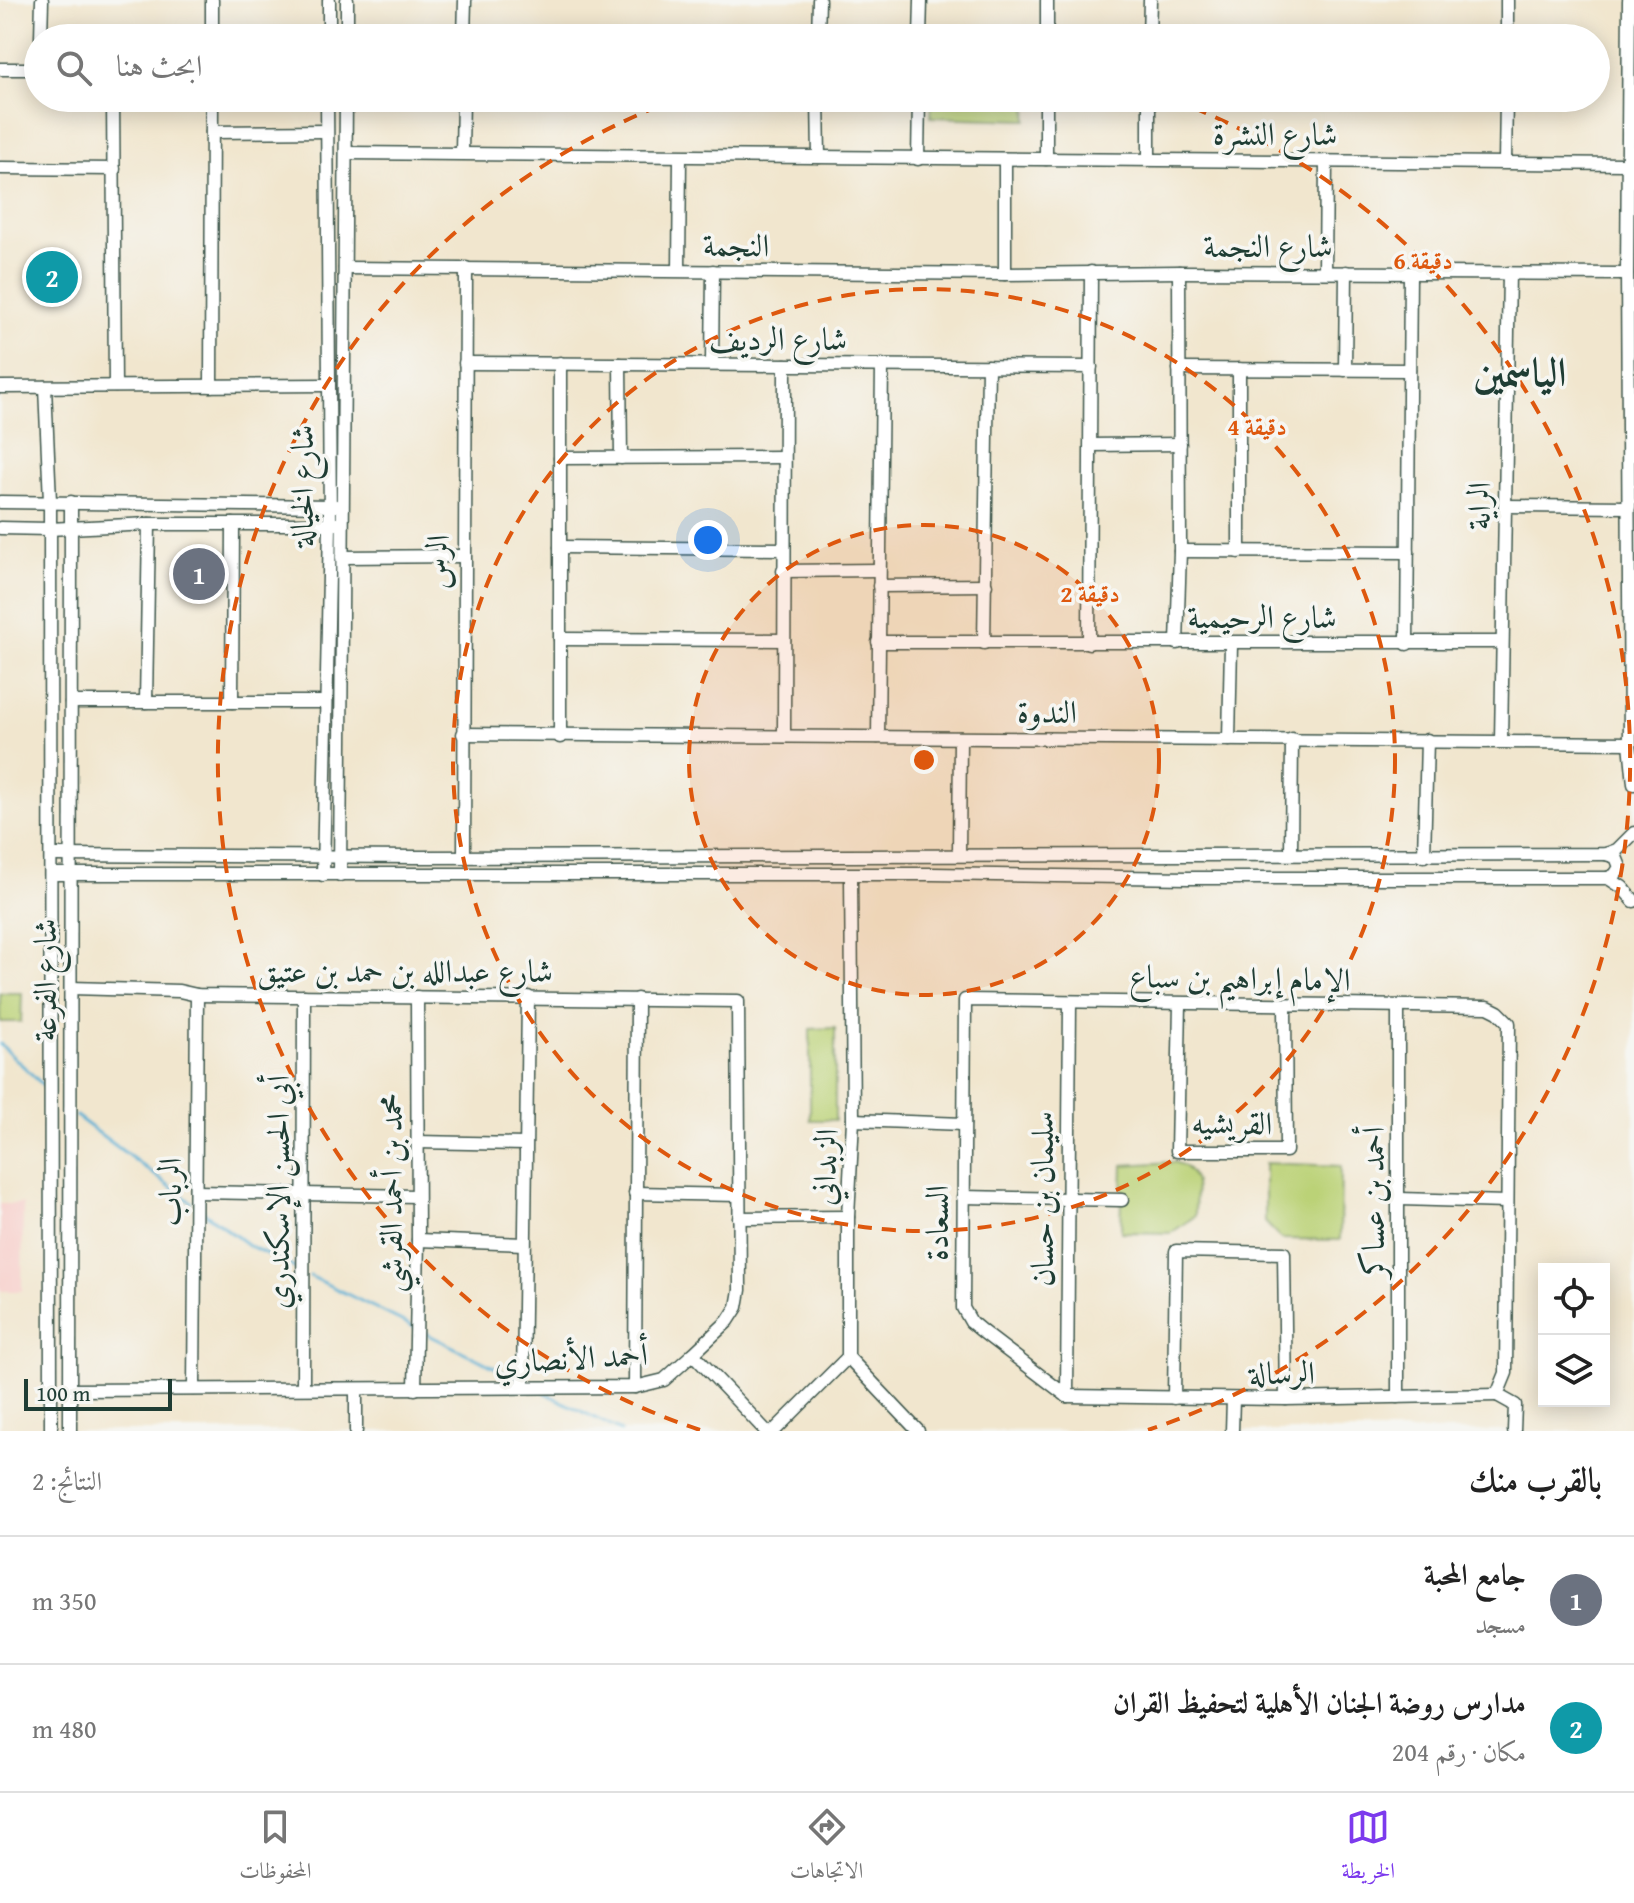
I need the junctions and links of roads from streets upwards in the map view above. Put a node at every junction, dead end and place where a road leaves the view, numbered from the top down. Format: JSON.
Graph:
{"nodes":[{"id":1,"x":42,"y":0,"type":"edge"},
{"id":2,"x":212,"y":0,"type":"edge"},
{"id":3,"x":329,"y":0,"type":"edge"},
{"id":4,"x":347,"y":0,"type":"edge"},
{"id":5,"x":465,"y":0,"type":"edge"},
{"id":6,"x":819,"y":0,"type":"edge"},
{"id":7,"x":921,"y":0,"type":"edge"},
{"id":8,"x":1047,"y":0,"type":"edge"},
{"id":9,"x":1150,"y":0,"type":"edge"},
{"id":10,"x":1507,"y":0,"type":"edge"},
{"id":11,"x":1629,"y":0,"type":"edge"},
{"id":12,"x":41,"y":24,"type":"edge"},
{"id":13,"x":212,"y":24,"type":"edge"},
{"id":14,"x":329,"y":24,"type":"edge"},
{"id":15,"x":347,"y":24,"type":"edge"},
{"id":16,"x":464,"y":24,"type":"edge"},
{"id":17,"x":818,"y":24,"type":"edge"},
{"id":18,"x":920,"y":24,"type":"edge"},
{"id":19,"x":1047,"y":24,"type":"edge"},
{"id":20,"x":1149,"y":24,"type":"edge"},
{"id":21,"x":1507,"y":24,"type":"edge"},
{"id":22,"x":0,"y":69,"type":"edge"},
{"id":23,"x":24,"y":69,"type":"edge"},
{"id":24,"x":113,"y":112,"type":"edge"},
{"id":25,"x":212,"y":112,"type":"edge"},
{"id":26,"x":327,"y":112,"type":"edge"},
{"id":27,"x":346,"y":112,"type":"edge"},
{"id":28,"x":463,"y":112,"type":"edge"},
{"id":29,"x":818,"y":112,"type":"edge"},
{"id":30,"x":919,"y":112,"type":"edge"},
{"id":31,"x":1046,"y":112,"type":"edge"},
{"id":32,"x":1149,"y":112,"type":"edge"},
{"id":33,"x":1506,"y":112,"type":"edge"},
{"id":34,"x":326,"y":131,"type":"junction"},
{"id":35,"x":212,"y":132,"type":"junction"},
{"id":36,"x":347,"y":153,"type":"junction"},
{"id":37,"x":462,"y":153,"type":"junction"},
{"id":38,"x":680,"y":157,"type":"junction"},
{"id":39,"x":819,"y":157,"type":"junction"},
{"id":40,"x":918,"y":159,"type":"junction"},
{"id":41,"x":1005,"y":159,"type":"junction"},
{"id":42,"x":1046,"y":159,"type":"junction"},
{"id":43,"x":1149,"y":159,"type":"junction"},
{"id":44,"x":1326,"y":161,"type":"junction"},
{"id":45,"x":1505,"y":162,"type":"junction"},
{"id":46,"x":1627,"y":164,"type":"junction"},
{"id":47,"x":0,"y":168,"type":"edge"},
{"id":48,"x":114,"y":169,"type":"junction"},
{"id":49,"x":345,"y":268,"type":"junction"},
{"id":50,"x":466,"y":268,"type":"junction"},
{"id":51,"x":679,"y":270,"type":"junction"},
{"id":52,"x":713,"y":271,"type":"junction"},
{"id":53,"x":1091,"y":272,"type":"junction"},
{"id":54,"x":1179,"y":272,"type":"junction"},
{"id":55,"x":1325,"y":272,"type":"junction"},
{"id":56,"x":1346,"y":272,"type":"junction"},
{"id":57,"x":1410,"y":273,"type":"junction"},
{"id":58,"x":1509,"y":273,"type":"junction"},
{"id":59,"x":1005,"y":274,"type":"junction"},
{"id":60,"x":1627,"y":274,"type":"junction"},
{"id":61,"x":465,"y":363,"type":"junction"},
{"id":62,"x":560,"y":363,"type":"junction"},
{"id":63,"x":620,"y":364,"type":"junction"},
{"id":64,"x":712,"y":364,"type":"junction"},
{"id":65,"x":785,"y":365,"type":"junction"},
{"id":66,"x":882,"y":365,"type":"junction"},
{"id":67,"x":988,"y":366,"type":"junction"},
{"id":68,"x":1091,"y":367,"type":"junction"},
{"id":69,"x":1179,"y":369,"type":"junction"},
{"id":70,"x":1239,"y":369,"type":"junction"},
{"id":71,"x":1345,"y":370,"type":"junction"},
{"id":72,"x":1409,"y":370,"type":"junction"},
{"id":73,"x":329,"y":385,"type":"junction"},
{"id":74,"x":115,"y":386,"type":"junction"},
{"id":75,"x":211,"y":386,"type":"junction"},
{"id":76,"x":0,"y":387,"type":"edge"},
{"id":77,"x":45,"y":387,"type":"junction"},
{"id":78,"x":1634,"y":434,"type":"edge"},
{"id":79,"x":1180,"y":444,"type":"junction"},
{"id":80,"x":1091,"y":445,"type":"junction"},
{"id":81,"x":783,"y":457,"type":"junction"},
{"id":82,"x":560,"y":458,"type":"junction"},
{"id":83,"x":621,"y":458,"type":"junction"},
{"id":84,"x":336,"y":472,"type":"junction"},
{"id":85,"x":50,"y":501,"type":"junction"},
{"id":86,"x":0,"y":502,"type":"edge"},
{"id":87,"x":32,"y":502,"type":"junction"},
{"id":88,"x":71,"y":502,"type":"junction"},
{"id":89,"x":96,"y":502,"type":"junction"},
{"id":90,"x":337,"y":506,"type":"junction"},
{"id":91,"x":1505,"y":506,"type":"junction"},
{"id":92,"x":1629,"y":507,"type":"junction"},
{"id":93,"x":149,"y":524,"type":"junction"},
{"id":94,"x":233,"y":524,"type":"junction"},
{"id":95,"x":337,"y":524,"type":"junction"},
{"id":96,"x":94,"y":526,"type":"junction"},
{"id":97,"x":0,"y":528,"type":"edge"},
{"id":98,"x":32,"y":528,"type":"junction"},
{"id":99,"x":49,"y":529,"type":"junction"},
{"id":100,"x":71,"y":529,"type":"junction"},
{"id":101,"x":560,"y":547,"type":"junction"},
{"id":102,"x":784,"y":549,"type":"junction"},
{"id":103,"x":1180,"y":551,"type":"junction"},
{"id":104,"x":1239,"y":552,"type":"junction"},
{"id":105,"x":1408,"y":552,"type":"junction"},
{"id":106,"x":342,"y":555,"type":"junction"},
{"id":107,"x":464,"y":556,"type":"junction"},
{"id":108,"x":328,"y":557,"type":"junction"},
{"id":109,"x":878,"y":570,"type":"junction"},
{"id":110,"x":783,"y":571,"type":"junction"},
{"id":111,"x":986,"y":585,"type":"junction"},
{"id":112,"x":879,"y":586,"type":"junction"},
{"id":113,"x":560,"y":639,"type":"junction"},
{"id":114,"x":784,"y":640,"type":"junction"},
{"id":115,"x":878,"y":642,"type":"junction"},
{"id":116,"x":1502,"y":642,"type":"junction"},
{"id":117,"x":984,"y":643,"type":"junction"},
{"id":118,"x":1089,"y":643,"type":"junction"},
{"id":119,"x":1177,"y":643,"type":"junction"},
{"id":120,"x":1231,"y":644,"type":"junction"},
{"id":121,"x":1407,"y":644,"type":"junction"},
{"id":122,"x":71,"y":702,"type":"junction"},
{"id":123,"x":146,"y":702,"type":"junction"},
{"id":124,"x":232,"y":702,"type":"junction"},
{"id":125,"x":326,"y":702,"type":"junction"},
{"id":126,"x":463,"y":734,"type":"junction"},
{"id":127,"x":784,"y":736,"type":"junction"},
{"id":128,"x":560,"y":737,"type":"junction"},
{"id":129,"x":878,"y":737,"type":"junction"},
{"id":130,"x":960,"y":738,"type":"junction"},
{"id":131,"x":1292,"y":739,"type":"junction"},
{"id":132,"x":1229,"y":740,"type":"junction"},
{"id":133,"x":1427,"y":740,"type":"junction"},
{"id":134,"x":1501,"y":741,"type":"junction"},
{"id":135,"x":1630,"y":743,"type":"junction"},
{"id":136,"x":1634,"y":784,"type":"edge"},
{"id":137,"x":324,"y":824,"type":"junction"},
{"id":138,"x":340,"y":829,"type":"junction"},
{"id":139,"x":1634,"y":833,"type":"edge"},
{"id":140,"x":71,"y":854,"type":"junction"},
{"id":141,"x":103,"y":854,"type":"junction"},
{"id":142,"x":1291,"y":854,"type":"junction"},
{"id":143,"x":1606,"y":854,"type":"junction"},
{"id":144,"x":52,"y":855,"type":"junction"},
{"id":145,"x":959,"y":855,"type":"junction"},
{"id":146,"x":1187,"y":856,"type":"junction"},
{"id":147,"x":1218,"y":856,"type":"junction"},
{"id":148,"x":1424,"y":856,"type":"junction"},
{"id":149,"x":324,"y":857,"type":"junction"},
{"id":150,"x":340,"y":857,"type":"junction"},
{"id":151,"x":464,"y":857,"type":"junction"},
{"id":152,"x":52,"y":874,"type":"junction"},
{"id":153,"x":72,"y":874,"type":"junction"},
{"id":154,"x":106,"y":874,"type":"junction"},
{"id":155,"x":323,"y":875,"type":"junction"},
{"id":156,"x":340,"y":875,"type":"junction"},
{"id":157,"x":851,"y":875,"type":"junction"},
{"id":158,"x":1216,"y":877,"type":"junction"},
{"id":159,"x":1188,"y":878,"type":"junction"},
{"id":160,"x":1608,"y":878,"type":"junction"},
{"id":161,"x":1634,"y":901,"type":"edge"},
{"id":162,"x":71,"y":988,"type":"junction"},
{"id":163,"x":197,"y":995,"type":"junction"},
{"id":164,"x":304,"y":996,"type":"junction"},
{"id":165,"x":417,"y":997,"type":"junction"},
{"id":166,"x":528,"y":997,"type":"junction"},
{"id":167,"x":637,"y":999,"type":"junction"},
{"id":168,"x":965,"y":1000,"type":"joint"},
{"id":169,"x":738,"y":1001,"type":"joint"},
{"id":170,"x":1070,"y":1002,"type":"junction"},
{"id":171,"x":1180,"y":1004,"type":"junction"},
{"id":172,"x":1285,"y":1005,"type":"junction"},
{"id":173,"x":1398,"y":1006,"type":"junction"},
{"id":174,"x":853,"y":1120,"type":"junction"},
{"id":175,"x":964,"y":1124,"type":"junction"},
{"id":176,"x":417,"y":1142,"type":"junction"},
{"id":177,"x":525,"y":1144,"type":"junction"},
{"id":178,"x":196,"y":1192,"type":"junction"},
{"id":179,"x":635,"y":1193,"type":"junction"},
{"id":180,"x":306,"y":1194,"type":"junction"},
{"id":181,"x":738,"y":1195,"type":"junction"},
{"id":182,"x":417,"y":1196,"type":"junction"},
{"id":183,"x":963,"y":1197,"type":"junction"},
{"id":184,"x":1400,"y":1199,"type":"junction"},
{"id":185,"x":1068,"y":1200,"type":"junction"},
{"id":186,"x":1122,"y":1200,"type":"dead end"},
{"id":187,"x":1506,"y":1202,"type":"junction"},
{"id":188,"x":848,"y":1217,"type":"junction"},
{"id":189,"x":739,"y":1218,"type":"junction"},
{"id":190,"x":418,"y":1240,"type":"junction"},
{"id":191,"x":523,"y":1244,"type":"junction"},
{"id":192,"x":693,"y":1354,"type":"junction"},
{"id":193,"x":848,"y":1357,"type":"junction"},
{"id":194,"x":523,"y":1387,"type":"junction"},
{"id":195,"x":635,"y":1387,"type":"junction"},
{"id":196,"x":303,"y":1388,"type":"junction"},
{"id":197,"x":194,"y":1389,"type":"junction"},
{"id":198,"x":356,"y":1389,"type":"junction"},
{"id":199,"x":415,"y":1389,"type":"junction"},
{"id":200,"x":71,"y":1390,"type":"junction"},
{"id":201,"x":1497,"y":1395,"type":"junction"},
{"id":202,"x":1067,"y":1396,"type":"junction"},
{"id":203,"x":1398,"y":1397,"type":"junction"},
{"id":204,"x":1174,"y":1398,"type":"junction"},
{"id":205,"x":1233,"y":1399,"type":"junction"},
{"id":206,"x":1286,"y":1399,"type":"junction"},
{"id":207,"x":787,"y":1420,"type":"junction"},
{"id":208,"x":51,"y":1431,"type":"edge"},
{"id":209,"x":70,"y":1431,"type":"edge"},
{"id":210,"x":356,"y":1431,"type":"edge"},
{"id":211,"x":766,"y":1431,"type":"edge"},
{"id":212,"x":774,"y":1431,"type":"edge"},
{"id":213,"x":798,"y":1431,"type":"edge"},
{"id":214,"x":918,"y":1431,"type":"edge"},
{"id":215,"x":1232,"y":1431,"type":"edge"},
{"id":216,"x":1514,"y":1431,"type":"edge"}],
"edges":[{"from":1,"to":12,"type":"street"},
{"from":2,"to":13,"type":"street"},
{"from":3,"to":14,"type":"street"},
{"from":4,"to":15,"type":"street"},
{"from":5,"to":16,"type":"street"},
{"from":6,"to":17,"type":"street"},
{"from":7,"to":18,"type":"street"},
{"from":8,"to":19,"type":"street"},
{"from":9,"to":20,"type":"street"},
{"from":10,"to":21,"type":"street"},
{"from":11,"to":46,"type":"street"},
{"from":22,"to":23,"type":"street"},
{"from":24,"to":48,"type":"street"},
{"from":25,"to":35,"type":"street"},
{"from":26,"to":34,"type":"street","name":"شارع الخيالة"},
{"from":27,"to":36,"type":"street","name":"شارع الخيالة"},
{"from":28,"to":37,"type":"street"},
{"from":29,"to":39,"type":"street"},
{"from":30,"to":40,"type":"street"},
{"from":31,"to":42,"type":"street"},
{"from":32,"to":43,"type":"street"},
{"from":33,"to":45,"type":"street"},
{"from":34,"to":35,"type":"street"},
{"from":34,"to":73,"type":"street","name":"شارع الخيالة"},
{"from":35,"to":75,"type":"street"},
{"from":36,"to":37,"type":"street","name":"شارع النشرة"},
{"from":36,"to":49,"type":"street","name":"شارع الخيالة"},
{"from":37,"to":38,"type":"street","name":"شارع النشرة"},
{"from":38,"to":39,"type":"street","name":"شارع النشرة"},
{"from":38,"to":51,"type":"street"},
{"from":39,"to":40,"type":"street","name":"شارع النشرة"},
{"from":40,"to":41,"type":"street","name":"شارع النشرة"},
{"from":41,"to":42,"type":"street","name":"شارع النشرة"},
{"from":41,"to":59,"type":"street"},
{"from":42,"to":43,"type":"street","name":"شارع النشرة"},
{"from":43,"to":44,"type":"street","name":"شارع النشرة"},
{"from":44,"to":45,"type":"street","name":"شارع النشرة"},
{"from":44,"to":55,"type":"street"},
{"from":45,"to":46,"type":"street","name":"شارع النشرة"},
{"from":46,"to":60,"type":"street"},
{"from":47,"to":48,"type":"street"},
{"from":48,"to":74,"type":"street"},
{"from":49,"to":50,"type":"street","name":"النجمة"},
{"from":49,"to":84,"type":"street","name":"شارع الخيالة"},
{"from":50,"to":51,"type":"street","name":"النجمة"},
{"from":50,"to":61,"type":"street","name":"الرس"},
{"from":51,"to":52,"type":"street","name":"النجمة"},
{"from":52,"to":59,"type":"street","name":"النجمة"},
{"from":52,"to":64,"type":"street"},
{"from":53,"to":54,"type":"street","name":"شارع النجمة"},
{"from":53,"to":59,"type":"street","name":"شارع النجمة"},
{"from":53,"to":68,"type":"street"},
{"from":54,"to":55,"type":"street","name":"شارع النجمة"},
{"from":54,"to":69,"type":"street"},
{"from":55,"to":56,"type":"street","name":"شارع النجمة"},
{"from":56,"to":57,"type":"street","name":"شارع النجمة"},
{"from":56,"to":71,"type":"street"},
{"from":57,"to":58,"type":"street","name":"شارع النجمة"},
{"from":57,"to":72,"type":"street"},
{"from":58,"to":60,"type":"street","name":"شارع النجمة"},
{"from":58,"to":91,"type":"street","name":"الراية"},
{"from":60,"to":92,"type":"street"},
{"from":61,"to":62,"type":"street","name":"شارع الرديف"},
{"from":61,"to":107,"type":"street","name":"الرس"},
{"from":62,"to":63,"type":"street","name":"شارع الرديف"},
{"from":62,"to":82,"type":"street"},
{"from":63,"to":64,"type":"street","name":"شارع الرديف"},
{"from":63,"to":83,"type":"street"},
{"from":64,"to":65,"type":"street","name":"شارع الرديف"},
{"from":65,"to":66,"type":"street","name":"شارع الرديف"},
{"from":65,"to":81,"type":"street"},
{"from":66,"to":67,"type":"street","name":"شارع الرديف"},
{"from":66,"to":109,"type":"street"},
{"from":67,"to":68,"type":"street","name":"شارع الرديف"},
{"from":67,"to":111,"type":"street"},
{"from":68,"to":80,"type":"street"},
{"from":69,"to":70,"type":"street"},
{"from":69,"to":79,"type":"street"},
{"from":70,"to":71,"type":"street"},
{"from":70,"to":104,"type":"street"},
{"from":71,"to":72,"type":"street"},
{"from":72,"to":105,"type":"street"},
{"from":73,"to":75,"type":"street"},
{"from":73,"to":84,"type":"street","name":"شارع الخيالة"},
{"from":74,"to":75,"type":"street"},
{"from":74,"to":77,"type":"street"},
{"from":76,"to":77,"type":"street"},
{"from":77,"to":85,"type":"street","name":"شارع الفرعة"},
{"from":78,"to":92,"type":"street"},
{"from":79,"to":80,"type":"street"},
{"from":79,"to":103,"type":"street"},
{"from":80,"to":118,"type":"street"},
{"from":81,"to":83,"type":"street"},
{"from":81,"to":102,"type":"street"},
{"from":82,"to":83,"type":"street"},
{"from":82,"to":101,"type":"street"},
{"from":84,"to":90,"type":"street","name":"شارع الخيالة"},
{"from":85,"to":87,"type":"street"},
{"from":85,"to":88,"type":"street"},
{"from":85,"to":99,"type":"street","name":"شارع الفرعة"},
{"from":86,"to":87,"type":"street"},
{"from":87,"to":98,"type":"street"},
{"from":88,"to":89,"type":"street"},
{"from":88,"to":100,"type":"street","name":"شارع الفرعة"},
{"from":89,"to":90,"type":"street"},
{"from":89,"to":96,"type":"street"},
{"from":90,"to":95,"type":"street","name":"شارع الخيالة"},
{"from":91,"to":92,"type":"street"},
{"from":91,"to":116,"type":"street","name":"الراية"},
{"from":92,"to":135,"type":"street"},
{"from":93,"to":94,"type":"street"},
{"from":93,"to":96,"type":"street"},
{"from":93,"to":123,"type":"street"},
{"from":94,"to":95,"type":"street"},
{"from":94,"to":124,"type":"street"},
{"from":95,"to":106,"type":"street","name":"شارع الخيالة"},
{"from":95,"to":108,"type":"street","name":"شارع الخيالة"},
{"from":96,"to":100,"type":"street"},
{"from":97,"to":98,"type":"street"},
{"from":98,"to":99,"type":"street"},
{"from":99,"to":100,"type":"street"},
{"from":99,"to":144,"type":"street","name":"شارع الفرعة"},
{"from":100,"to":122,"type":"street","name":"شارع الفرعة"},
{"from":101,"to":102,"type":"street"},
{"from":101,"to":113,"type":"street"},
{"from":102,"to":110,"type":"street"},
{"from":103,"to":104,"type":"street"},
{"from":103,"to":119,"type":"street"},
{"from":104,"to":105,"type":"street"},
{"from":105,"to":121,"type":"street"},
{"from":106,"to":107,"type":"street"},
{"from":106,"to":108,"type":"street"},
{"from":106,"to":138,"type":"street","name":"شارع الخيالة"},
{"from":107,"to":126,"type":"street","name":"الرس"},
{"from":108,"to":125,"type":"street","name":"شارع الخيالة"},
{"from":109,"to":110,"type":"street"},
{"from":109,"to":112,"type":"street"},
{"from":110,"to":114,"type":"street"},
{"from":111,"to":112,"type":"street"},
{"from":111,"to":117,"type":"street"},
{"from":112,"to":115,"type":"street"},
{"from":113,"to":114,"type":"street"},
{"from":113,"to":128,"type":"street"},
{"from":114,"to":127,"type":"street"},
{"from":115,"to":117,"type":"street","name":"شارع الرحيمية"},
{"from":115,"to":129,"type":"street"},
{"from":116,"to":121,"type":"street","name":"شارع الرحيمية"},
{"from":116,"to":134,"type":"street","name":"الراية"},
{"from":117,"to":118,"type":"street","name":"شارع الرحيمية"},
{"from":118,"to":119,"type":"street","name":"شارع الرحيمية"},
{"from":119,"to":120,"type":"street","name":"شارع الرحيمية"},
{"from":120,"to":121,"type":"street","name":"شارع الرحيمية"},
{"from":120,"to":132,"type":"street"},
{"from":122,"to":123,"type":"street"},
{"from":122,"to":140,"type":"street","name":"شارع الفرعة"},
{"from":123,"to":124,"type":"street"},
{"from":124,"to":125,"type":"street"},
{"from":125,"to":137,"type":"street","name":"شارع الخيالة"},
{"from":126,"to":128,"type":"street","name":"الندوة"},
{"from":126,"to":151,"type":"street","name":"الرس"},
{"from":127,"to":128,"type":"street","name":"الندوة"},
{"from":127,"to":129,"type":"street","name":"الندوة"},
{"from":129,"to":130,"type":"street","name":"الندوة"},
{"from":130,"to":132,"type":"street","name":"الندوة"},
{"from":130,"to":145,"type":"street"},
{"from":131,"to":132,"type":"street","name":"الندوة"},
{"from":131,"to":133,"type":"street","name":"الندوة"},
{"from":131,"to":142,"type":"street"},
{"from":133,"to":134,"type":"street","name":"الندوة"},
{"from":133,"to":148,"type":"street"},
{"from":134,"to":135,"type":"street","name":"الندوة"},
{"from":135,"to":136,"type":"street"},
{"from":137,"to":138,"type":"street"},
{"from":137,"to":149,"type":"street","name":"شارع الخيالة"},
{"from":138,"to":150,"type":"street","name":"شارع الخيالة"},
{"from":139,"to":143,"type":"street"},
{"from":140,"to":141,"type":"street"},
{"from":140,"to":144,"type":"street"},
{"from":140,"to":153,"type":"street","name":"شارع الفرعة"},
{"from":141,"to":149,"type":"street"},
{"from":141,"to":154,"type":"street"},
{"from":142,"to":147,"type":"street"},
{"from":142,"to":148,"type":"street"},
{"from":143,"to":148,"type":"street"},
{"from":143,"to":160,"type":"street"},
{"from":144,"to":152,"type":"street","name":"شارع الفرعة"},
{"from":145,"to":146,"type":"street"},
{"from":145,"to":151,"type":"street"},
{"from":146,"to":147,"type":"street"},
{"from":146,"to":159,"type":"street"},
{"from":147,"to":158,"type":"street"},
{"from":149,"to":150,"type":"street"},
{"from":149,"to":155,"type":"street","name":"شارع الخيالة"},
{"from":150,"to":151,"type":"street"},
{"from":150,"to":156,"type":"street","name":"شارع الخيالة"},
{"from":152,"to":153,"type":"street"},
{"from":152,"to":208,"type":"street","name":"شارع الفرعة"},
{"from":153,"to":154,"type":"street"},
{"from":153,"to":162,"type":"street","name":"شارع الفرعة"},
{"from":154,"to":155,"type":"street"},
{"from":155,"to":156,"type":"street"},
{"from":156,"to":157,"type":"street"},
{"from":157,"to":159,"type":"street"},
{"from":157,"to":174,"type":"street","name":"الزبداني"},
{"from":158,"to":159,"type":"street"},
{"from":158,"to":160,"type":"street"},
{"from":160,"to":161,"type":"street"},
{"from":162,"to":163,"type":"street","name":"شارع عبدالله بن حمد بن عتيق"},
{"from":162,"to":200,"type":"street","name":"شارع الفرعة"},
{"from":163,"to":164,"type":"street","name":"شارع عبدالله بن حمد بن عتيق"},
{"from":163,"to":178,"type":"street","name":"الرباب"},
{"from":164,"to":165,"type":"street","name":"شارع عبدالله بن حمد بن عتيق"},
{"from":164,"to":180,"type":"street","name":"أبي الحسن الإسكندري"},
{"from":165,"to":166,"type":"street","name":"شارع عبدالله بن حمد بن عتيق"},
{"from":165,"to":176,"type":"street","name":"محمد بن أحمد القرشي"},
{"from":166,"to":167,"type":"street","name":"شارع عبدالله بن حمد بن عتيق"},
{"from":166,"to":177,"type":"street"},
{"from":167,"to":169,"type":"street","name":"شارع عبدالله بن حمد بن عتيق"},
{"from":167,"to":179,"type":"street"},
{"from":168,"to":170,"type":"street","name":"الإمام إبراهيم بن سباع"},
{"from":168,"to":175,"type":"street","name":"السعادة"},
{"from":169,"to":181,"type":"street","name":"أحمد الأنصاري"},
{"from":170,"to":171,"type":"street","name":"الإمام إبراهيم بن سباع"},
{"from":170,"to":185,"type":"street","name":"سليمان بن حسان"},
{"from":171,"to":172,"type":"street","name":"الإمام إبراهيم بن سباع"},
{"from":171,"to":172,"type":"street","name":"القريشيه"},
{"from":172,"to":173,"type":"street","name":"الإمام إبراهيم بن سباع"},
{"from":173,"to":184,"type":"street","name":"أحمد بن عساكر"},
{"from":173,"to":187,"type":"street","name":"الإمام إبراهيم بن سباع"},
{"from":174,"to":175,"type":"street"},
{"from":174,"to":188,"type":"street","name":"الزبداني"},
{"from":175,"to":183,"type":"street","name":"السعادة"},
{"from":176,"to":177,"type":"street"},
{"from":176,"to":182,"type":"street","name":"محمد بن أحمد القرشي"},
{"from":177,"to":191,"type":"street"},
{"from":178,"to":180,"type":"street"},
{"from":178,"to":197,"type":"street","name":"الرباب"},
{"from":179,"to":181,"type":"street"},
{"from":179,"to":195,"type":"street"},
{"from":180,"to":182,"type":"street"},
{"from":180,"to":196,"type":"street","name":"أبي الحسن الإسكندري"},
{"from":181,"to":189,"type":"street","name":"أحمد الأنصاري"},
{"from":182,"to":190,"type":"street","name":"محمد بن أحمد القرشي"},
{"from":183,"to":185,"type":"street"},
{"from":183,"to":202,"type":"street","name":"السعادة"},
{"from":184,"to":187,"type":"street"},
{"from":184,"to":203,"type":"street","name":"أحمد بن عساكر"},
{"from":185,"to":186,"type":"street"},
{"from":185,"to":202,"type":"street","name":"سليمان بن حسان"},
{"from":187,"to":201,"type":"street"},
{"from":188,"to":189,"type":"street"},
{"from":188,"to":193,"type":"street","name":"الزبداني"},
{"from":189,"to":192,"type":"street","name":"أحمد الأنصاري"},
{"from":190,"to":191,"type":"street"},
{"from":190,"to":199,"type":"street","name":"محمد بن أحمد القرشي"},
{"from":191,"to":194,"type":"street"},
{"from":192,"to":195,"type":"street","name":"أحمد الأنصاري"},
{"from":192,"to":211,"type":"street"},
{"from":193,"to":207,"type":"street"},
{"from":193,"to":214,"type":"street"},
{"from":194,"to":195,"type":"street","name":"أحمد الأنصاري"},
{"from":194,"to":199,"type":"street","name":"أحمد الأنصاري"},
{"from":196,"to":197,"type":"street","name":"أحمد الأنصاري"},
{"from":196,"to":198,"type":"street","name":"أحمد الأنصاري"},
{"from":197,"to":200,"type":"street","name":"أحمد الأنصاري"},
{"from":198,"to":199,"type":"street","name":"أحمد الأنصاري"},
{"from":198,"to":210,"type":"street"},
{"from":200,"to":209,"type":"street","name":"شارع الفرعة"},
{"from":201,"to":203,"type":"street","name":"الرسالة"},
{"from":201,"to":216,"type":"street"},
{"from":202,"to":204,"type":"street","name":"الرسالة"},
{"from":203,"to":206,"type":"street","name":"الرسالة"},
{"from":204,"to":205,"type":"street","name":"الرسالة"},
{"from":204,"to":206,"type":"street"},
{"from":205,"to":206,"type":"street","name":"الرسالة"},
{"from":205,"to":215,"type":"street"},
{"from":207,"to":212,"type":"street"},
{"from":207,"to":213,"type":"street"}]}
